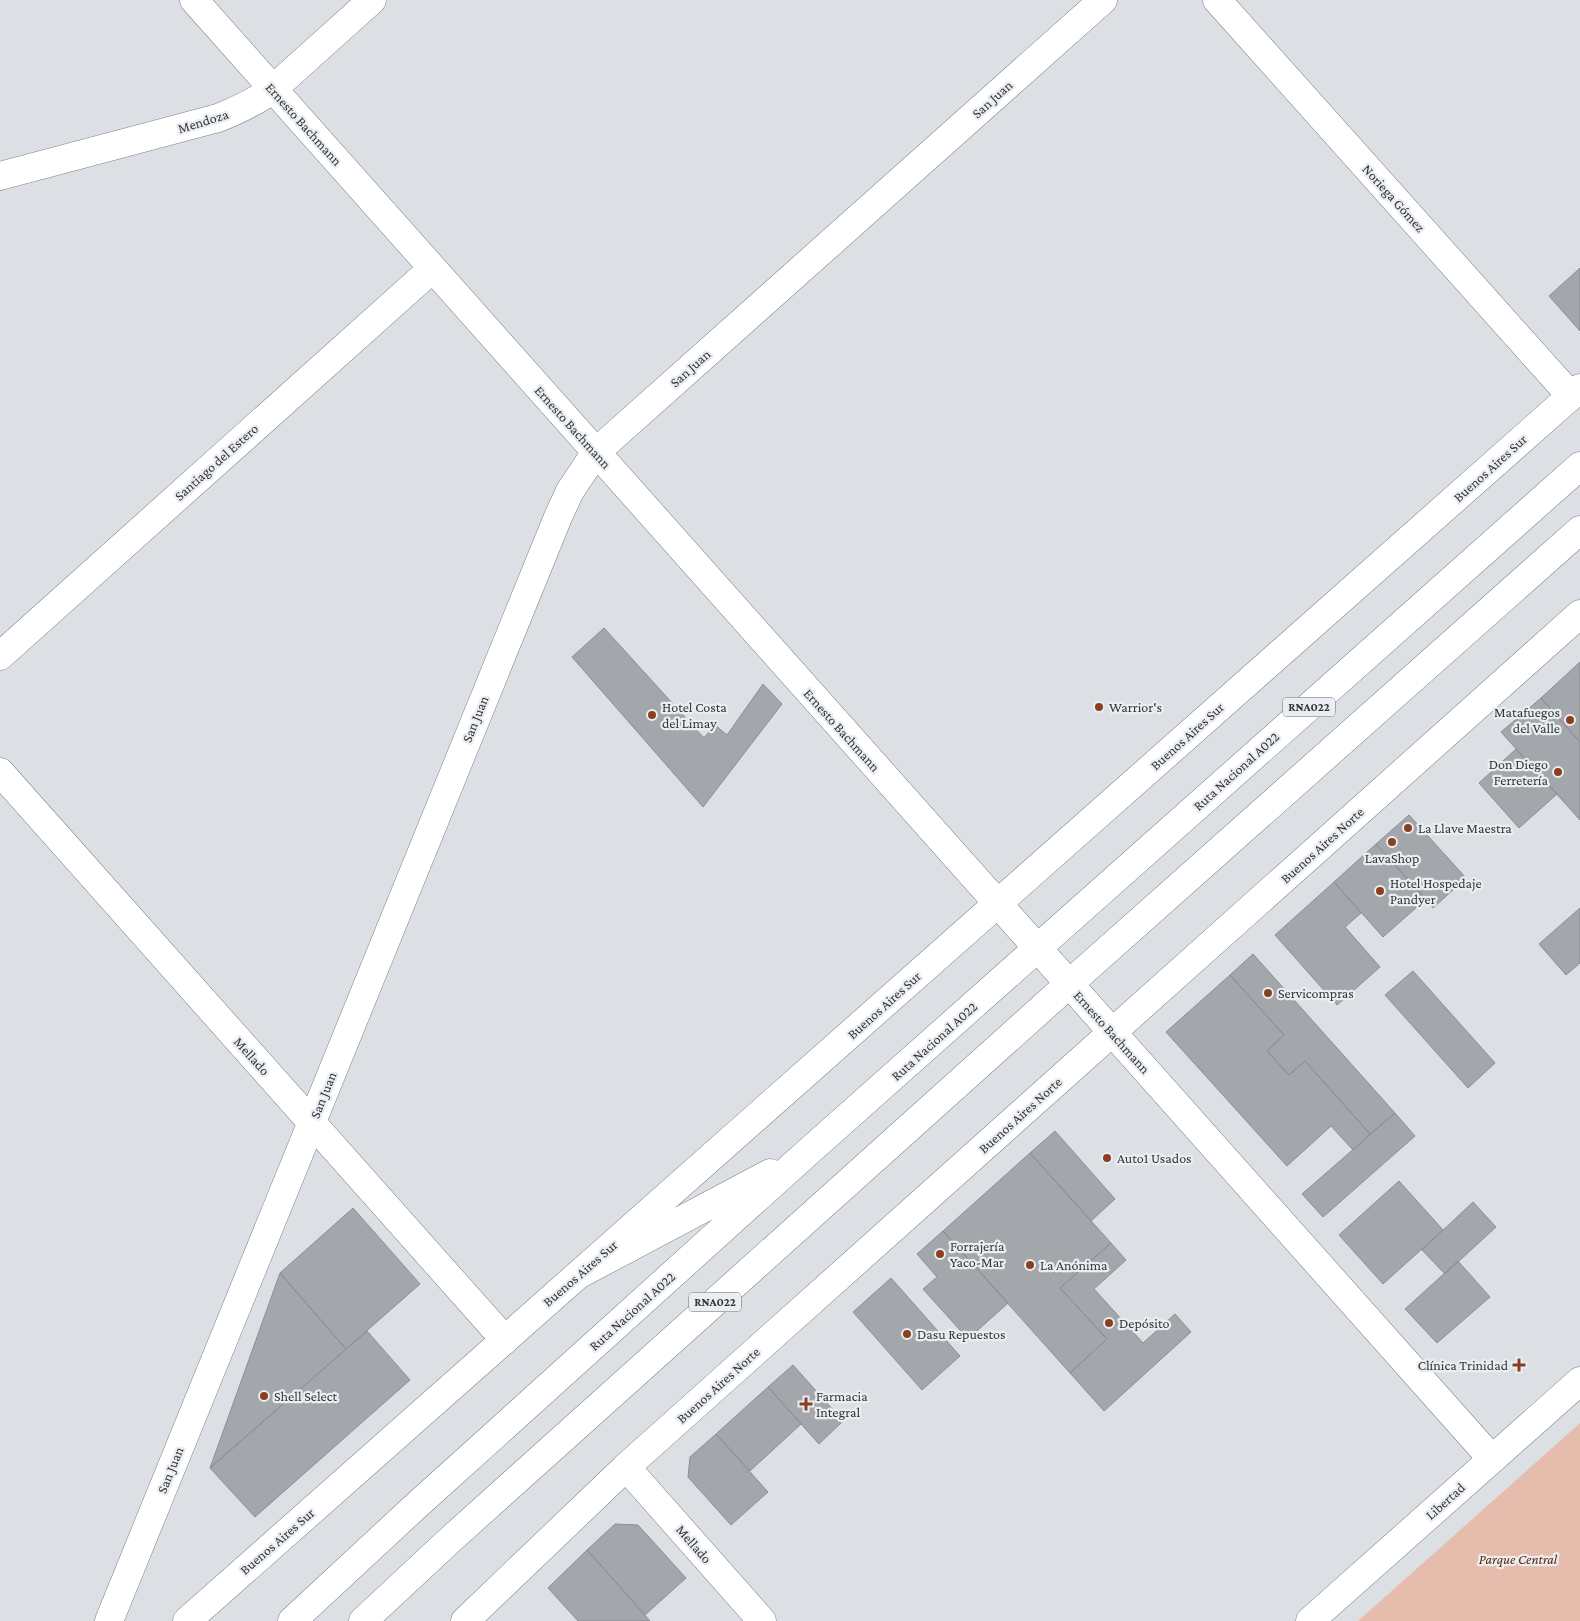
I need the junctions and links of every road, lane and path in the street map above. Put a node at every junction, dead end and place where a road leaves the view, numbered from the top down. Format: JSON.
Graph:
{"nodes":[{"id":1,"x":194,"y":0,"type":"edge"},
{"id":2,"x":372,"y":0,"type":"edge"},
{"id":3,"x":1103,"y":0,"type":"edge"},
{"id":4,"x":1217,"y":0,"type":"edge"},
{"id":5,"x":273,"y":89,"type":"junction"},
{"id":6,"x":0,"y":176,"type":"edge"},
{"id":7,"x":432,"y":269,"type":"junction"},
{"id":8,"x":1575,"y":392,"type":"edge"},
{"id":9,"x":596,"y":452,"type":"junction"},
{"id":10,"x":1580,"y":466,"type":"edge"},
{"id":11,"x":1580,"y":530,"type":"edge"},
{"id":12,"x":1580,"y":614,"type":"edge"},
{"id":13,"x":0,"y":656,"type":"edge"},
{"id":14,"x":0,"y":772,"type":"edge"},
{"id":15,"x":997,"y":904,"type":"junction"},
{"id":16,"x":1038,"y":948,"type":"junction"},
{"id":17,"x":1069,"y":984,"type":"junction"},
{"id":18,"x":1112,"y":1032,"type":"junction"},
{"id":19,"x":312,"y":1122,"type":"junction"},
{"id":20,"x":808,"y":1152,"type":"junction"},
{"id":21,"x":578,"y":1275,"type":"junction"},
{"id":22,"x":505,"y":1340,"type":"junction"},
{"id":23,"x":1580,"y":1380,"type":"edge"},
{"id":24,"x":1492,"y":1459,"type":"junction"},
{"id":25,"x":626,"y":1467,"type":"junction"},
{"id":26,"x":109,"y":1621,"type":"edge"},
{"id":27,"x":187,"y":1621,"type":"edge"},
{"id":28,"x":292,"y":1621,"type":"edge"},
{"id":29,"x":363,"y":1621,"type":"edge"},
{"id":30,"x":465,"y":1621,"type":"edge"},
{"id":31,"x":762,"y":1621,"type":"edge"},
{"id":32,"x":1310,"y":1621,"type":"edge"}],
"edges":[{"from":1,"to":5,"type":"main road","name":"Ernesto Bachmann"},
{"from":2,"to":5,"type":"main road","name":"Mendoza"},
{"from":3,"to":9,"type":"main road","name":"San Juan"},
{"from":4,"to":8,"type":"main road","name":"Noriega Gómez"},
{"from":5,"to":6,"type":"main road","name":"Mendoza"},
{"from":5,"to":7,"type":"main road","name":"Ernesto Bachmann"},
{"from":7,"to":9,"type":"main road","name":"Ernesto Bachmann"},
{"from":7,"to":13,"type":"main road","name":"Santiago del Estero"},
{"from":8,"to":15,"type":"main road","name":"Buenos Aires Sur"},
{"from":9,"to":15,"type":"main road","name":"Ernesto Bachmann"},
{"from":9,"to":19,"type":"main road","name":"San Juan"},
{"from":10,"to":16,"type":"main road","name":"Ruta Nacional A022","number":"RNA022"},
{"from":11,"to":17,"type":"main road","number":"RNA022"},
{"from":12,"to":18,"type":"main road","name":"Buenos Aires Norte"},
{"from":14,"to":19,"type":"main road","name":"Mellado"},
{"from":15,"to":16,"type":"main road","name":"Ernesto Bachmann"},
{"from":15,"to":21,"type":"main road","name":"Buenos Aires Sur"},
{"from":16,"to":17,"type":"main road","name":"Ernesto Bachmann"},
{"from":16,"to":20,"type":"main road","name":"Ruta Nacional A022","number":"RNA022"},
{"from":17,"to":18,"type":"main road","name":"Ernesto Bachmann"},
{"from":17,"to":29,"type":"main road","number":"RNA022"},
{"from":18,"to":24,"type":"main road","name":"Ernesto Bachmann"},
{"from":18,"to":25,"type":"main road","name":"Buenos Aires Norte"},
{"from":19,"to":22,"type":"main road","name":"Mellado"},
{"from":19,"to":26,"type":"main road","name":"San Juan"},
{"from":20,"to":21,"type":"main road"},
{"from":20,"to":28,"type":"main road","name":"Ruta Nacional A022","number":"RNA022"},
{"from":21,"to":22,"type":"main road","name":"Buenos Aires Sur"},
{"from":22,"to":27,"type":"main road","name":"Buenos Aires Sur"},
{"from":23,"to":24,"type":"main road","name":"Libertad"},
{"from":24,"to":32,"type":"main road","name":"Libertad"},
{"from":25,"to":30,"type":"main road","name":"Buenos Aires Norte"},
{"from":25,"to":31,"type":"main road","name":"Mellado"}]}
